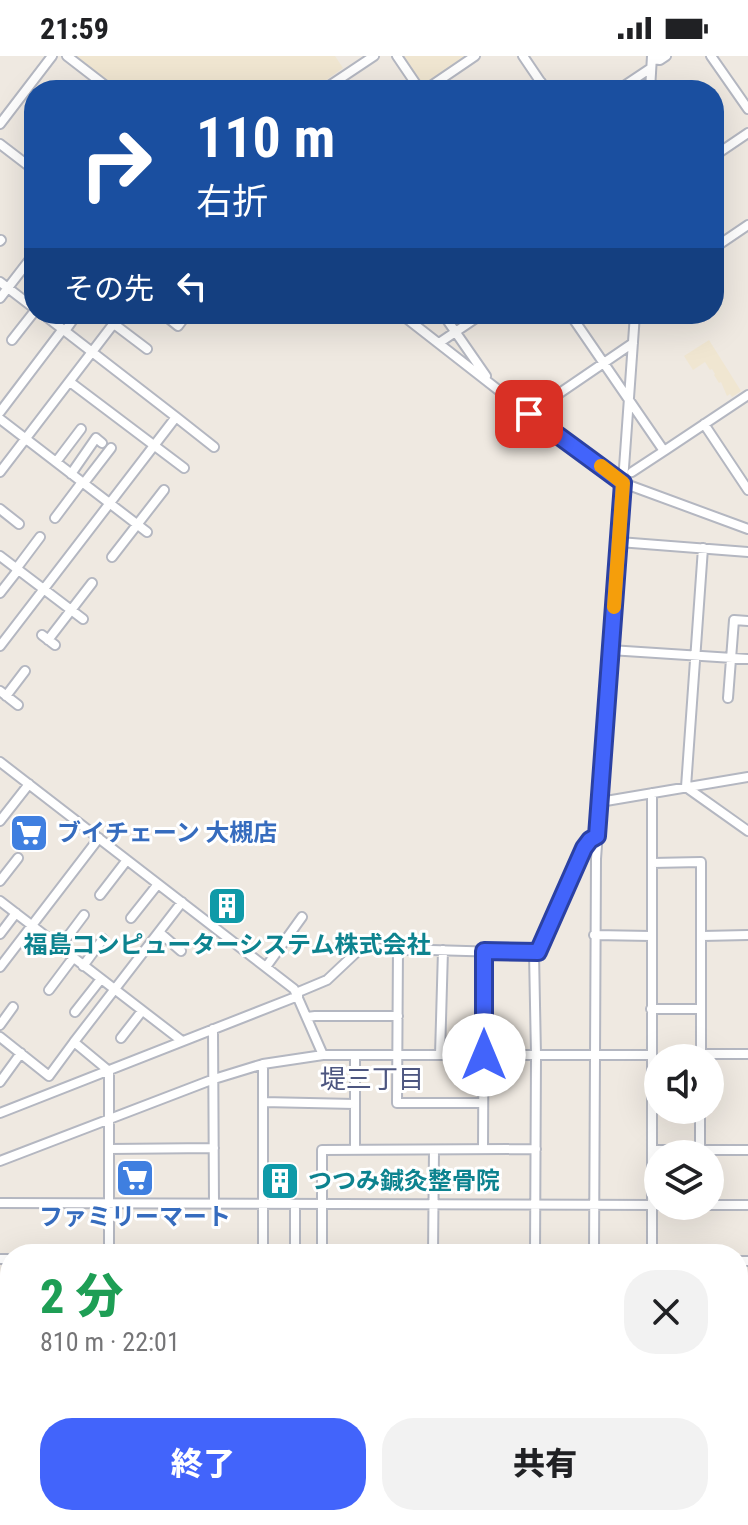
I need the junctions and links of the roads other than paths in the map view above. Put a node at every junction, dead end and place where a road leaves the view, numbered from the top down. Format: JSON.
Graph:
{"nodes":[{"id":1,"x":52,"y":56,"type":"edge"},
{"id":2,"x":67,"y":56,"type":"edge"},
{"id":3,"x":374,"y":56,"type":"edge"},
{"id":4,"x":397,"y":56,"type":"edge"},
{"id":5,"x":475,"y":56,"type":"edge"},
{"id":6,"x":523,"y":56,"type":"edge"},
{"id":7,"x":666,"y":56,"type":"edge"},
{"id":8,"x":711,"y":56,"type":"edge"},
{"id":9,"x":652,"y":61,"type":"edge"},
{"id":10,"x":34,"y":80,"type":"edge"},
{"id":11,"x":98,"y":80,"type":"edge"},
{"id":12,"x":338,"y":80,"type":"edge"},
{"id":13,"x":415,"y":80,"type":"edge"},
{"id":14,"x":438,"y":80,"type":"edge"},
{"id":15,"x":539,"y":80,"type":"edge"},
{"id":16,"x":630,"y":80,"type":"edge"},
{"id":17,"x":24,"y":93,"type":"edge"},
{"id":18,"x":748,"y":109,"type":"edge"},
{"id":19,"x":0,"y":124,"type":"edge"},
{"id":20,"x":748,"y":133,"type":"edge"},
{"id":21,"x":0,"y":144,"type":"edge"},
{"id":22,"x":724,"y":149,"type":"edge"},
{"id":23,"x":24,"y":161,"type":"edge"},
{"id":24,"x":748,"y":225,"type":"edge"},
{"id":25,"x":724,"y":241,"type":"edge"},
{"id":26,"x":24,"y":264,"type":"edge"},
{"id":27,"x":4,"y":285,"type":"edge"},
{"id":28,"x":0,"y":298,"type":"edge"},
{"id":29,"x":24,"y":302,"type":"edge"},
{"id":30,"x":24,"y":324,"type":"edge"},
{"id":31,"x":57,"y":324,"type":"edge"},
{"id":32,"x":69,"y":324,"type":"edge"},
{"id":33,"x":114,"y":324,"type":"joint"},
{"id":34,"x":414,"y":324,"type":"edge"},
{"id":35,"x":450,"y":324,"type":"edge"},
{"id":36,"x":467,"y":324,"type":"edge"},
{"id":37,"x":577,"y":324,"type":"edge"},
{"id":38,"x":634,"y":324,"type":"edge"},
{"id":39,"x":64,"y":330,"type":"junction"},
{"id":40,"x":455,"y":332,"type":"junction"},
{"id":41,"x":12,"y":340,"type":"dead end"},
{"id":42,"x":439,"y":343,"type":"junction"},
{"id":43,"x":633,"y":343,"type":"junction"},
{"id":44,"x":147,"y":349,"type":"dead end"},
{"id":45,"x":93,"y":352,"type":"junction"},
{"id":46,"x":602,"y":362,"type":"junction"},
{"id":47,"x":70,"y":382,"type":"junction"},
{"id":48,"x":490,"y":383,"type":"junction"},
{"id":49,"x":748,"y":395,"type":"edge"},
{"id":50,"x":628,"y":401,"type":"junction"},
{"id":51,"x":0,"y":412,"type":"edge"},
{"id":52,"x":529,"y":414,"type":"junction"},
{"id":53,"x":176,"y":417,"type":"junction"},
{"id":54,"x":0,"y":419,"type":"edge"},
{"id":55,"x":704,"y":424,"type":"junction"},
{"id":56,"x":81,"y":429,"type":"dead end"},
{"id":57,"x":26,"y":439,"type":"junction"},
{"id":58,"x":154,"y":446,"type":"junction"},
{"id":59,"x":214,"y":447,"type":"dead end"},
{"id":60,"x":664,"y":451,"type":"junction"},
{"id":61,"x":56,"y":462,"type":"junction"},
{"id":62,"x":184,"y":468,"type":"dead end"},
{"id":63,"x":0,"y":472,"type":"edge"},
{"id":64,"x":632,"y":472,"type":"dead end"},
{"id":65,"x":71,"y":474,"type":"junction"},
{"id":66,"x":83,"y":483,"type":"junction"},
{"id":67,"x":623,"y":483,"type":"junction"},
{"id":68,"x":164,"y":490,"type":"dead end"},
{"id":69,"x":748,"y":490,"type":"edge"},
{"id":70,"x":110,"y":503,"type":"junction"},
{"id":71,"x":0,"y":509,"type":"edge"},
{"id":72,"x":55,"y":518,"type":"dead end"},
{"id":73,"x":19,"y":524,"type":"dead end"},
{"id":74,"x":138,"y":524,"type":"junction"},
{"id":75,"x":748,"y":529,"type":"edge"},
{"id":76,"x":147,"y":532,"type":"dead end"},
{"id":77,"x":40,"y":537,"type":"dead end"},
{"id":78,"x":619,"y":542,"type":"junction"},
{"id":79,"x":703,"y":548,"type":"junction"},
{"id":80,"x":748,"y":552,"type":"edge"},
{"id":81,"x":112,"y":557,"type":"dead end"},
{"id":82,"x":1,"y":560,"type":"edge"},
{"id":83,"x":17,"y":569,"type":"junction"},
{"id":84,"x":92,"y":583,"type":"dead end"},
{"id":85,"x":44,"y":590,"type":"junction"},
{"id":86,"x":0,"y":593,"type":"edge"},
{"id":87,"x":71,"y":611,"type":"junction"},
{"id":88,"x":83,"y":619,"type":"dead end"},
{"id":89,"x":748,"y":621,"type":"edge"},
{"id":90,"x":48,"y":640,"type":"dead end"},
{"id":91,"x":0,"y":646,"type":"edge"},
{"id":92,"x":610,"y":650,"type":"junction"},
{"id":93,"x":695,"y":656,"type":"junction"},
{"id":94,"x":731,"y":658,"type":"junction"},
{"id":95,"x":748,"y":659,"type":"edge"},
{"id":96,"x":25,"y":671,"type":"dead end"},
{"id":97,"x":3,"y":694,"type":"edge"},
{"id":98,"x":728,"y":698,"type":"dead end"},
{"id":99,"x":18,"y":705,"type":"dead end"},
{"id":100,"x":0,"y":762,"type":"edge"},
{"id":101,"x":748,"y":777,"type":"edge"},
{"id":102,"x":29,"y":784,"type":"junction"},
{"id":103,"x":686,"y":787,"type":"junction"},
{"id":104,"x":652,"y":793,"type":"junction"},
{"id":105,"x":600,"y":802,"type":"junction"},
{"id":106,"x":0,"y":821,"type":"edge"},
{"id":107,"x":748,"y":831,"type":"edge"},
{"id":108,"x":597,"y":836,"type":"junction"},
{"id":109,"x":99,"y":838,"type":"junction"},
{"id":110,"x":18,"y":858,"type":"dead end"},
{"id":111,"x":127,"y":860,"type":"junction"},
{"id":112,"x":652,"y":863,"type":"junction"},
{"id":113,"x":0,"y":881,"type":"edge"},
{"id":114,"x":158,"y":884,"type":"junction"},
{"id":115,"x":100,"y":895,"type":"dead end"},
{"id":116,"x":0,"y":901,"type":"edge"},
{"id":117,"x":182,"y":902,"type":"junction"},
{"id":118,"x":16,"y":913,"type":"junction"},
{"id":119,"x":84,"y":915,"type":"dead end"},
{"id":120,"x":302,"y":917,"type":"dead end"},
{"id":121,"x":131,"y":918,"type":"dead end"},
{"id":122,"x":33,"y":926,"type":"junction"},
{"id":123,"x":159,"y":932,"type":"junction"},
{"id":124,"x":0,"y":934,"type":"edge"},
{"id":125,"x":594,"y":935,"type":"junction"},
{"id":126,"x":748,"y":935,"type":"edge"},
{"id":127,"x":651,"y":936,"type":"junction"},
{"id":128,"x":702,"y":936,"type":"junction"},
{"id":129,"x":103,"y":939,"type":"dead end"},
{"id":130,"x":60,"y":947,"type":"junction"},
{"id":131,"x":398,"y":948,"type":"junction"},
{"id":132,"x":443,"y":950,"type":"junction"},
{"id":133,"x":181,"y":951,"type":"dead end"},
{"id":134,"x":484,"y":951,"type":"junction"},
{"id":135,"x":534,"y":953,"type":"junction"},
{"id":136,"x":73,"y":958,"type":"junction"},
{"id":137,"x":83,"y":966,"type":"junction"},
{"id":138,"x":0,"y":967,"type":"edge"},
{"id":139,"x":266,"y":967,"type":"junction"},
{"id":140,"x":101,"y":979,"type":"junction"},
{"id":141,"x":49,"y":990,"type":"dead end"},
{"id":142,"x":114,"y":990,"type":"junction"},
{"id":143,"x":297,"y":995,"type":"junction"},
{"id":144,"x":13,"y":1007,"type":"dead end"},
{"id":145,"x":651,"y":1009,"type":"junction"},
{"id":146,"x":701,"y":1009,"type":"junction"},
{"id":147,"x":142,"y":1011,"type":"junction"},
{"id":148,"x":75,"y":1012,"type":"dead end"},
{"id":149,"x":398,"y":1016,"type":"junction"},
{"id":150,"x":307,"y":1017,"type":"junction"},
{"id":151,"x":0,"y":1025,"type":"edge"},
{"id":152,"x":213,"y":1029,"type":"junction"},
{"id":153,"x":0,"y":1037,"type":"edge"},
{"id":154,"x":121,"y":1038,"type":"dead end"},
{"id":155,"x":182,"y":1041,"type":"junction"},
{"id":156,"x":74,"y":1042,"type":"junction"},
{"id":157,"x":651,"y":1044,"type":"edge"},
{"id":158,"x":701,"y":1044,"type":"edge"},
{"id":159,"x":21,"y":1053,"type":"junction"},
{"id":160,"x":398,"y":1054,"type":"junction"},
{"id":161,"x":748,"y":1054,"type":"edge"},
{"id":162,"x":323,"y":1055,"type":"junction"},
{"id":163,"x":355,"y":1055,"type":"junction"},
{"id":164,"x":440,"y":1055,"type":"junction"},
{"id":165,"x":484,"y":1055,"type":"junction"},
{"id":166,"x":536,"y":1055,"type":"junction"},
{"id":167,"x":594,"y":1055,"type":"junction"},
{"id":168,"x":644,"y":1055,"type":"edge"},
{"id":169,"x":724,"y":1055,"type":"edge"},
{"id":170,"x":263,"y":1064,"type":"junction"},
{"id":171,"x":109,"y":1071,"type":"junction"},
{"id":172,"x":214,"y":1079,"type":"junction"},
{"id":173,"x":0,"y":1082,"type":"edge"},
{"id":174,"x":263,"y":1102,"type":"junction"},
{"id":175,"x":483,"y":1103,"type":"junction"},
{"id":176,"x":355,"y":1104,"type":"junction"},
{"id":177,"x":0,"y":1113,"type":"edge"},
{"id":178,"x":110,"y":1118,"type":"junction"},
{"id":179,"x":214,"y":1148,"type":"junction"},
{"id":180,"x":109,"y":1149,"type":"junction"},
{"id":181,"x":355,"y":1149,"type":"junction"},
{"id":182,"x":483,"y":1149,"type":"junction"},
{"id":183,"x":536,"y":1149,"type":"junction"},
{"id":184,"x":434,"y":1150,"type":"junction"},
{"id":185,"x":724,"y":1150,"type":"edge"},
{"id":186,"x":748,"y":1150,"type":"edge"},
{"id":187,"x":0,"y":1161,"type":"edge"},
{"id":188,"x":0,"y":1203,"type":"edge"},
{"id":189,"x":109,"y":1203,"type":"junction"},
{"id":190,"x":214,"y":1204,"type":"junction"},
{"id":191,"x":322,"y":1204,"type":"junction"},
{"id":192,"x":433,"y":1204,"type":"junction"},
{"id":193,"x":644,"y":1204,"type":"edge"},
{"id":194,"x":263,"y":1205,"type":"junction"},
{"id":195,"x":536,"y":1205,"type":"junction"},
{"id":196,"x":594,"y":1205,"type":"junction"},
{"id":197,"x":724,"y":1205,"type":"edge"},
{"id":198,"x":748,"y":1205,"type":"edge"},
{"id":199,"x":293,"y":1209,"type":"dead end"},
{"id":200,"x":654,"y":1220,"type":"edge"},
{"id":201,"x":109,"y":1244,"type":"edge"},
{"id":202,"x":263,"y":1244,"type":"edge"},
{"id":203,"x":293,"y":1244,"type":"edge"},
{"id":204,"x":322,"y":1244,"type":"edge"},
{"id":205,"x":433,"y":1244,"type":"edge"},
{"id":206,"x":535,"y":1244,"type":"edge"},
{"id":207,"x":594,"y":1244,"type":"edge"},
{"id":208,"x":653,"y":1244,"type":"edge"}],
"edges":[{"from":1,"to":10,"type":"street"},
{"from":2,"to":11,"type":"street"},
{"from":3,"to":12,"type":"street"},
{"from":4,"to":13,"type":"street"},
{"from":5,"to":14,"type":"street"},
{"from":6,"to":15,"type":"street"},
{"from":7,"to":9,"type":"street"},
{"from":8,"to":18,"type":"street"},
{"from":9,"to":16,"type":"street"},
{"from":17,"to":19,"type":"street"},
{"from":20,"to":22,"type":"street"},
{"from":21,"to":23,"type":"street"},
{"from":24,"to":25,"type":"street"},
{"from":26,"to":27,"type":"street"},
{"from":27,"to":28,"type":"street"},
{"from":27,"to":29,"type":"street"},
{"from":30,"to":41,"type":"street"},
{"from":31,"to":39,"type":"street"},
{"from":32,"to":39,"type":"street"},
{"from":33,"to":44,"type":"street"},
{"from":33,"to":45,"type":"street"},
{"from":34,"to":42,"type":"street"},
{"from":35,"to":40,"type":"street"},
{"from":36,"to":40,"type":"street"},
{"from":37,"to":46,"type":"street"},
{"from":38,"to":43,"type":"street"},
{"from":39,"to":45,"type":"street"},
{"from":39,"to":51,"type":"street"},
{"from":40,"to":42,"type":"street"},
{"from":40,"to":48,"type":"street"},
{"from":42,"to":48,"type":"street"},
{"from":43,"to":46,"type":"street"},
{"from":43,"to":50,"type":"street"},
{"from":45,"to":47,"type":"street"},
{"from":45,"to":53,"type":"street"},
{"from":46,"to":50,"type":"street"},
{"from":46,"to":52,"type":"street"},
{"from":47,"to":57,"type":"street"},
{"from":47,"to":58,"type":"street"},
{"from":48,"to":52,"type":"street"},
{"from":49,"to":55,"type":"street"},
{"from":50,"to":60,"type":"street"},
{"from":50,"to":67,"type":"street"},
{"from":52,"to":67,"type":"street"},
{"from":53,"to":58,"type":"street"},
{"from":53,"to":59,"type":"street"},
{"from":54,"to":57,"type":"street"},
{"from":55,"to":60,"type":"street"},
{"from":55,"to":69,"type":"street"},
{"from":56,"to":61,"type":"street"},
{"from":57,"to":61,"type":"street"},
{"from":57,"to":63,"type":"street"},
{"from":58,"to":62,"type":"street"},
{"from":58,"to":70,"type":"street"},
{"from":60,"to":64,"type":"street"},
{"from":61,"to":65,"type":"street"},
{"from":65,"to":66,"type":"street"},
{"from":65,"to":66,"type":"street"},
{"from":66,"to":70,"type":"street"},
{"from":66,"to":72,"type":"street"},
{"from":67,"to":75,"type":"street"},
{"from":67,"to":78,"type":"street"},
{"from":68,"to":74,"type":"street"},
{"from":70,"to":74,"type":"street"},
{"from":70,"to":85,"type":"street"},
{"from":71,"to":73,"type":"street"},
{"from":74,"to":76,"type":"street"},
{"from":74,"to":81,"type":"street"},
{"from":77,"to":83,"type":"street"},
{"from":78,"to":79,"type":"street"},
{"from":78,"to":92,"type":"street"},
{"from":79,"to":80,"type":"street"},
{"from":79,"to":93,"type":"street"},
{"from":82,"to":83,"type":"street"},
{"from":83,"to":85,"type":"street"},
{"from":83,"to":86,"type":"street"},
{"from":84,"to":87,"type":"street"},
{"from":85,"to":87,"type":"street"},
{"from":85,"to":91,"type":"street"},
{"from":87,"to":88,"type":"street"},
{"from":87,"to":90,"type":"street"},
{"from":89,"to":94,"type":"street"},
{"from":92,"to":93,"type":"street"},
{"from":92,"to":105,"type":"street"},
{"from":93,"to":94,"type":"street"},
{"from":93,"to":103,"type":"street"},
{"from":94,"to":95,"type":"street"},
{"from":94,"to":98,"type":"street"},
{"from":96,"to":97,"type":"street"},
{"from":97,"to":99,"type":"street"},
{"from":100,"to":102,"type":"street"},
{"from":101,"to":103,"type":"street"},
{"from":102,"to":106,"type":"street"},
{"from":102,"to":109,"type":"street"},
{"from":103,"to":104,"type":"street"},
{"from":103,"to":107,"type":"street"},
{"from":104,"to":105,"type":"street"},
{"from":104,"to":112,"type":"street"},
{"from":105,"to":108,"type":"street"},
{"from":108,"to":125,"type":"street"},
{"from":108,"to":135,"type":"street"},
{"from":109,"to":111,"type":"street"},
{"from":109,"to":122,"type":"street"},
{"from":110,"to":113,"type":"street"},
{"from":111,"to":114,"type":"street"},
{"from":111,"to":115,"type":"street"},
{"from":112,"to":127,"type":"street"},
{"from":112,"to":128,"type":"street"},
{"from":114,"to":117,"type":"street"},
{"from":114,"to":121,"type":"street"},
{"from":116,"to":118,"type":"street"},
{"from":117,"to":123,"type":"street"},
{"from":117,"to":139,"type":"street"},
{"from":118,"to":122,"type":"street"},
{"from":118,"to":124,"type":"street"},
{"from":119,"to":130,"type":"street"},
{"from":120,"to":139,"type":"street"},
{"from":122,"to":130,"type":"street"},
{"from":122,"to":138,"type":"street"},
{"from":123,"to":133,"type":"street"},
{"from":123,"to":142,"type":"street"},
{"from":125,"to":127,"type":"street"},
{"from":125,"to":167,"type":"street"},
{"from":126,"to":128,"type":"street"},
{"from":127,"to":145,"type":"street"},
{"from":128,"to":146,"type":"street"},
{"from":129,"to":137,"type":"street"},
{"from":130,"to":136,"type":"street"},
{"from":131,"to":132,"type":"street"},
{"from":131,"to":143,"type":"street"},
{"from":131,"to":149,"type":"street"},
{"from":132,"to":134,"type":"street"},
{"from":132,"to":164,"type":"street"},
{"from":134,"to":135,"type":"street"},
{"from":134,"to":165,"type":"street"},
{"from":135,"to":166,"type":"street"},
{"from":136,"to":137,"type":"street"},
{"from":136,"to":141,"type":"street"},
{"from":137,"to":140,"type":"street"},
{"from":139,"to":143,"type":"street"},
{"from":140,"to":142,"type":"street"},
{"from":140,"to":148,"type":"street"},
{"from":142,"to":147,"type":"street"},
{"from":142,"to":156,"type":"street"},
{"from":143,"to":150,"type":"street"},
{"from":143,"to":152,"type":"street"},
{"from":144,"to":151,"type":"street"},
{"from":145,"to":146,"type":"street"},
{"from":145,"to":157,"type":"street"},
{"from":146,"to":158,"type":"street"},
{"from":147,"to":154,"type":"street"},
{"from":147,"to":155,"type":"street"},
{"from":149,"to":150,"type":"street"},
{"from":149,"to":160,"type":"street"},
{"from":150,"to":162,"type":"street"},
{"from":152,"to":155,"type":"street"},
{"from":152,"to":172,"type":"street"},
{"from":153,"to":159,"type":"street"},
{"from":155,"to":171,"type":"street"},
{"from":156,"to":159,"type":"street"},
{"from":156,"to":171,"type":"street"},
{"from":159,"to":173,"type":"street"},
{"from":160,"to":163,"type":"street"},
{"from":160,"to":164,"type":"street"},
{"from":160,"to":175,"type":"street"},
{"from":161,"to":169,"type":"street"},
{"from":162,"to":163,"type":"street"},
{"from":162,"to":170,"type":"street"},
{"from":163,"to":176,"type":"street"},
{"from":164,"to":165,"type":"street"},
{"from":165,"to":166,"type":"street"},
{"from":165,"to":175,"type":"street"},
{"from":166,"to":167,"type":"street"},
{"from":166,"to":183,"type":"street"},
{"from":167,"to":168,"type":"street"},
{"from":167,"to":196,"type":"street"},
{"from":170,"to":172,"type":"street"},
{"from":170,"to":174,"type":"street"},
{"from":171,"to":177,"type":"street"},
{"from":171,"to":178,"type":"street"},
{"from":172,"to":178,"type":"street"},
{"from":172,"to":179,"type":"street"},
{"from":174,"to":176,"type":"street"},
{"from":174,"to":194,"type":"street"},
{"from":175,"to":182,"type":"street"},
{"from":176,"to":181,"type":"street"},
{"from":178,"to":180,"type":"street"},
{"from":178,"to":187,"type":"street"},
{"from":179,"to":180,"type":"street"},
{"from":179,"to":190,"type":"street"},
{"from":180,"to":189,"type":"street"},
{"from":181,"to":184,"type":"street"},
{"from":181,"to":191,"type":"street"},
{"from":182,"to":183,"type":"street"},
{"from":182,"to":184,"type":"street"},
{"from":183,"to":195,"type":"street"},
{"from":184,"to":192,"type":"street"},
{"from":185,"to":186,"type":"street"},
{"from":188,"to":189,"type":"street"},
{"from":189,"to":190,"type":"street"},
{"from":189,"to":201,"type":"street"},
{"from":190,"to":194,"type":"street"},
{"from":191,"to":192,"type":"street"},
{"from":191,"to":194,"type":"street"},
{"from":191,"to":204,"type":"street"},
{"from":192,"to":195,"type":"street"},
{"from":192,"to":205,"type":"street"},
{"from":193,"to":196,"type":"street"},
{"from":194,"to":202,"type":"street"},
{"from":195,"to":196,"type":"street"},
{"from":195,"to":206,"type":"street"},
{"from":196,"to":207,"type":"street"},
{"from":197,"to":198,"type":"street"},
{"from":199,"to":203,"type":"street"},
{"from":200,"to":208,"type":"street"}]}
